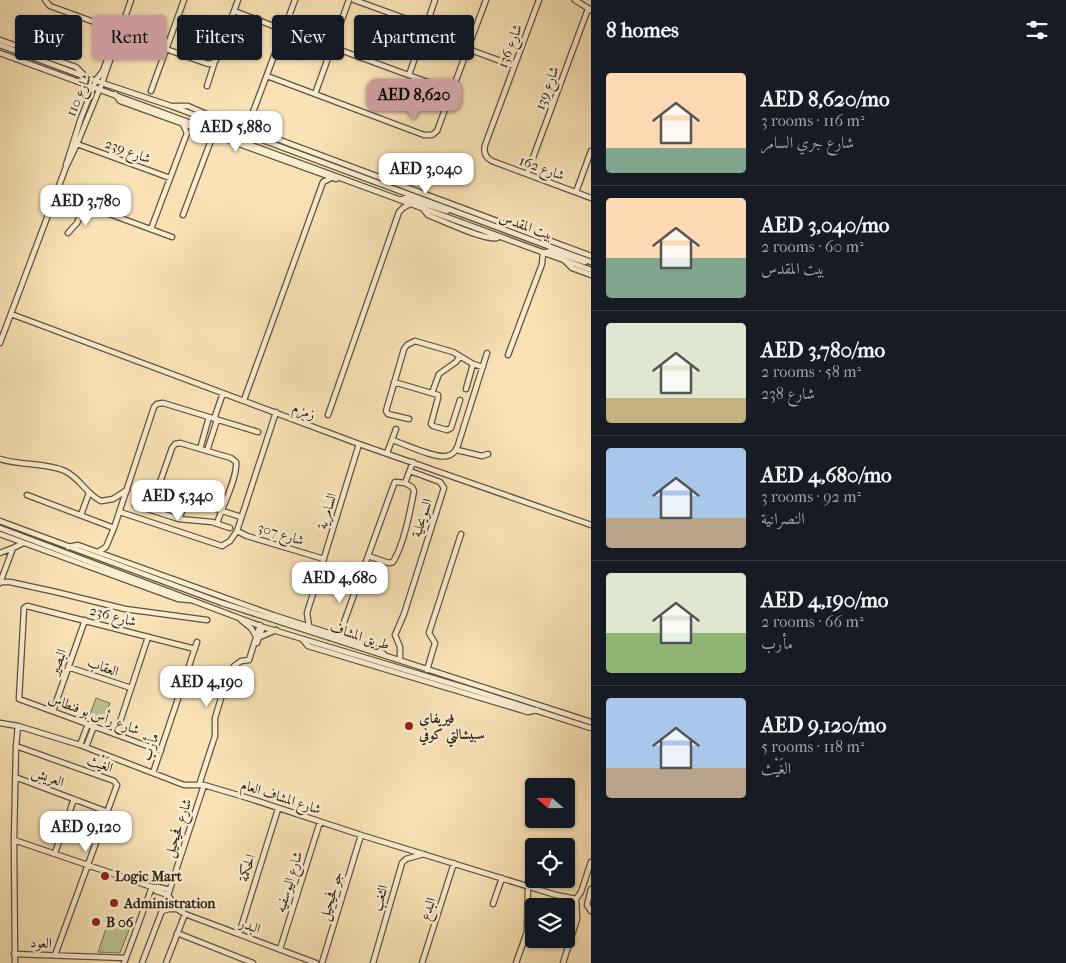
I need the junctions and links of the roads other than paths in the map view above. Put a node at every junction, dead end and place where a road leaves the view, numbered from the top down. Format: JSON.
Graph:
{"nodes":[{"id":1,"x":45,"y":0,"type":"edge"},
{"id":2,"x":131,"y":0,"type":"edge"},
{"id":3,"x":184,"y":0,"type":"edge"},
{"id":4,"x":238,"y":0,"type":"edge"},
{"id":5,"x":295,"y":0,"type":"edge"},
{"id":6,"x":349,"y":0,"type":"edge"},
{"id":7,"x":354,"y":0,"type":"edge"},
{"id":8,"x":435,"y":0,"type":"edge"},
{"id":9,"x":486,"y":0,"type":"edge"},
{"id":10,"x":540,"y":0,"type":"edge"},
{"id":11,"x":575,"y":0,"type":"edge"},
{"id":12,"x":590,"y":10,"type":"edge"},
{"id":13,"x":234,"y":11,"type":"junction"},
{"id":14,"x":126,"y":15,"type":"edge"},
{"id":15,"x":290,"y":15,"type":"edge"},
{"id":16,"x":344,"y":15,"type":"edge"},
{"id":17,"x":396,"y":15,"type":"edge"},
{"id":18,"x":430,"y":15,"type":"edge"},
{"id":19,"x":92,"y":22,"type":"edge"},
{"id":20,"x":272,"y":25,"type":"edge"},
{"id":21,"x":474,"y":33,"type":"edge"},
{"id":22,"x":0,"y":40,"type":"edge"},
{"id":23,"x":0,"y":45,"type":"edge"},
{"id":24,"x":167,"y":45,"type":"edge"},
{"id":25,"x":167,"y":48,"type":"edge"},
{"id":26,"x":344,"y":51,"type":"edge"},
{"id":27,"x":474,"y":51,"type":"edge"},
{"id":28,"x":0,"y":53,"type":"edge"},
{"id":29,"x":108,"y":60,"type":"edge"},
{"id":30,"x":110,"y":60,"type":"edge"},
{"id":31,"x":162,"y":60,"type":"edge"},
{"id":32,"x":273,"y":60,"type":"edge"},
{"id":33,"x":327,"y":60,"type":"edge"},
{"id":34,"x":414,"y":60,"type":"edge"},
{"id":35,"x":464,"y":60,"type":"edge"},
{"id":36,"x":213,"y":63,"type":"junction"},
{"id":37,"x":514,"y":66,"type":"junction"},
{"id":38,"x":409,"y":75,"type":"junction"},
{"id":39,"x":86,"y":76,"type":"junction"},
{"id":40,"x":267,"y":76,"type":"junction"},
{"id":41,"x":96,"y":80,"type":"junction"},
{"id":42,"x":102,"y":83,"type":"junction"},
{"id":43,"x":94,"y":86,"type":"junction"},
{"id":44,"x":207,"y":86,"type":"dead end"},
{"id":45,"x":100,"y":88,"type":"junction"},
{"id":46,"x":151,"y":90,"type":"dead end"},
{"id":47,"x":452,"y":91,"type":"junction"},
{"id":48,"x":115,"y":94,"type":"junction"},
{"id":49,"x":315,"y":94,"type":"junction"},
{"id":50,"x":171,"y":106,"type":"junction"},
{"id":51,"x":250,"y":120,"type":"junction"},
{"id":52,"x":183,"y":124,"type":"junction"},
{"id":53,"x":242,"y":126,"type":"junction"},
{"id":54,"x":196,"y":129,"type":"junction"},
{"id":55,"x":253,"y":131,"type":"junction"},
{"id":56,"x":187,"y":133,"type":"junction"},
{"id":57,"x":213,"y":135,"type":"junction"},
{"id":58,"x":266,"y":135,"type":"junction"},
{"id":59,"x":78,"y":144,"type":"junction"},
{"id":60,"x":276,"y":146,"type":"junction"},
{"id":61,"x":591,"y":150,"type":"edge"},
{"id":62,"x":486,"y":157,"type":"joint"},
{"id":63,"x":305,"y":166,"type":"junction"},
{"id":64,"x":66,"y":167,"type":"junction"},
{"id":65,"x":320,"y":173,"type":"junction"},
{"id":66,"x":527,"y":174,"type":"junction"},
{"id":67,"x":375,"y":175,"type":"junction"},
{"id":68,"x":331,"y":177,"type":"junction"},
{"id":69,"x":170,"y":178,"type":"junction"},
{"id":70,"x":367,"y":179,"type":"junction"},
{"id":71,"x":323,"y":182,"type":"junction"},
{"id":72,"x":371,"y":189,"type":"junction"},
{"id":73,"x":410,"y":189,"type":"junction"},
{"id":74,"x":576,"y":192,"type":"junction"},
{"id":75,"x":55,"y":194,"type":"junction"},
{"id":76,"x":414,"y":197,"type":"junction"},
{"id":77,"x":591,"y":198,"type":"edge"},
{"id":78,"x":400,"y":200,"type":"junction"},
{"id":79,"x":410,"y":204,"type":"junction"},
{"id":80,"x":85,"y":205,"type":"junction"},
{"id":81,"x":458,"y":213,"type":"junction"},
{"id":82,"x":183,"y":215,"type":"dead end"},
{"id":83,"x":398,"y":215,"type":"junction"},
{"id":84,"x":151,"y":230,"type":"junction"},
{"id":85,"x":68,"y":233,"type":"dead end"},
{"id":86,"x":172,"y":237,"type":"dead end"},
{"id":87,"x":543,"y":253,"type":"junction"},
{"id":88,"x":552,"y":256,"type":"junction"},
{"id":89,"x":591,"y":256,"type":"edge"},
{"id":90,"x":565,"y":261,"type":"junction"},
{"id":91,"x":591,"y":263,"type":"edge"},
{"id":92,"x":542,"y":264,"type":"junction"},
{"id":93,"x":591,"y":270,"type":"edge"},
{"id":94,"x":591,"y":275,"type":"edge"},
{"id":95,"x":11,"y":314,"type":"junction"},
{"id":96,"x":0,"y":344,"type":"edge"},
{"id":97,"x":487,"y":353,"type":"dead end"},
{"id":98,"x":508,"y":355,"type":"dead end"},
{"id":99,"x":460,"y":356,"type":"junction"},
{"id":100,"x":473,"y":364,"type":"junction"},
{"id":101,"x":482,"y":367,"type":"junction"},
{"id":102,"x":394,"y":382,"type":"junction"},
{"id":103,"x":466,"y":388,"type":"dead end"},
{"id":104,"x":223,"y":393,"type":"junction"},
{"id":105,"x":432,"y":393,"type":"junction"},
{"id":106,"x":244,"y":400,"type":"junction"},
{"id":107,"x":460,"y":400,"type":"dead end"},
{"id":108,"x":276,"y":412,"type":"junction"},
{"id":109,"x":328,"y":415,"type":"dead end"},
{"id":110,"x":214,"y":419,"type":"junction"},
{"id":111,"x":409,"y":419,"type":"dead end"},
{"id":112,"x":396,"y":429,"type":"dead end"},
{"id":113,"x":258,"y":432,"type":"dead end"},
{"id":114,"x":392,"y":440,"type":"junction"},
{"id":115,"x":359,"y":444,"type":"junction"},
{"id":116,"x":200,"y":449,"type":"junction"},
{"id":117,"x":456,"y":450,"type":"junction"},
{"id":118,"x":207,"y":451,"type":"junction"},
{"id":119,"x":387,"y":453,"type":"junction"},
{"id":120,"x":488,"y":454,"type":"dead end"},
{"id":121,"x":0,"y":459,"type":"edge"},
{"id":122,"x":413,"y":462,"type":"junction"},
{"id":123,"x":410,"y":471,"type":"junction"},
{"id":124,"x":405,"y":483,"type":"junction"},
{"id":125,"x":128,"y":490,"type":"junction"},
{"id":126,"x":89,"y":493,"type":"junction"},
{"id":127,"x":28,"y":495,"type":"dead end"},
{"id":128,"x":187,"y":499,"type":"junction"},
{"id":129,"x":135,"y":505,"type":"dead end"},
{"id":130,"x":221,"y":510,"type":"junction"},
{"id":131,"x":120,"y":512,"type":"junction"},
{"id":132,"x":81,"y":515,"type":"junction"},
{"id":133,"x":242,"y":517,"type":"junction"},
{"id":134,"x":179,"y":519,"type":"junction"},
{"id":135,"x":0,"y":521,"type":"edge"},
{"id":136,"x":217,"y":523,"type":"junction"},
{"id":137,"x":591,"y":525,"type":"edge"},
{"id":138,"x":0,"y":528,"type":"edge"},
{"id":139,"x":114,"y":528,"type":"junction"},
{"id":140,"x":230,"y":528,"type":"dead end"},
{"id":141,"x":237,"y":530,"type":"junction"},
{"id":142,"x":0,"y":534,"type":"edge"},
{"id":143,"x":461,"y":534,"type":"dead end"},
{"id":144,"x":9,"y":538,"type":"junction"},
{"id":145,"x":22,"y":543,"type":"junction"},
{"id":146,"x":44,"y":544,"type":"junction"},
{"id":147,"x":32,"y":546,"type":"junction"},
{"id":148,"x":68,"y":547,"type":"junction"},
{"id":149,"x":13,"y":548,"type":"junction"},
{"id":150,"x":106,"y":548,"type":"junction"},
{"id":151,"x":98,"y":552,"type":"junction"},
{"id":152,"x":0,"y":553,"type":"edge"},
{"id":153,"x":368,"y":556,"type":"junction"},
{"id":154,"x":111,"y":557,"type":"junction"},
{"id":155,"x":324,"y":559,"type":"junction"},
{"id":156,"x":0,"y":582,"type":"edge"},
{"id":157,"x":216,"y":594,"type":"junction"},
{"id":158,"x":193,"y":600,"type":"junction"},
{"id":159,"x":222,"y":603,"type":"junction"},
{"id":160,"x":307,"y":613,"type":"junction"},
{"id":161,"x":238,"y":617,"type":"junction"},
{"id":162,"x":85,"y":620,"type":"junction"},
{"id":163,"x":207,"y":620,"type":"dead end"},
{"id":164,"x":296,"y":622,"type":"junction"},
{"id":165,"x":262,"y":626,"type":"junction"},
{"id":166,"x":309,"y":626,"type":"junction"},
{"id":167,"x":276,"y":630,"type":"junction"},
{"id":168,"x":340,"y":636,"type":"junction"},
{"id":169,"x":148,"y":637,"type":"junction"},
{"id":170,"x":257,"y":637,"type":"junction"},
{"id":171,"x":198,"y":642,"type":"dead end"},
{"id":172,"x":195,"y":649,"type":"junction"},
{"id":173,"x":400,"y":650,"type":"junction"},
{"id":174,"x":384,"y":655,"type":"junction"},
{"id":175,"x":391,"y":658,"type":"junction"},
{"id":176,"x":400,"y":660,"type":"junction"},
{"id":177,"x":68,"y":667,"type":"junction"},
{"id":178,"x":427,"y":670,"type":"junction"},
{"id":179,"x":131,"y":688,"type":"junction"},
{"id":180,"x":19,"y":699,"type":"joint"},
{"id":181,"x":53,"y":711,"type":"junction"},
{"id":182,"x":591,"y":722,"type":"edge"},
{"id":183,"x":0,"y":723,"type":"edge"},
{"id":184,"x":88,"y":724,"type":"junction"},
{"id":185,"x":18,"y":726,"type":"junction"},
{"id":186,"x":94,"y":726,"type":"junction"},
{"id":187,"x":591,"y":728,"type":"edge"},
{"id":188,"x":116,"y":734,"type":"junction"},
{"id":189,"x":80,"y":745,"type":"junction"},
{"id":190,"x":16,"y":746,"type":"junction"},
{"id":191,"x":86,"y":747,"type":"junction"},
{"id":192,"x":161,"y":751,"type":"junction"},
{"id":193,"x":153,"y":773,"type":"junction"},
{"id":194,"x":15,"y":777,"type":"junction"},
{"id":195,"x":202,"y":785,"type":"junction"},
{"id":196,"x":74,"y":799,"type":"junction"},
{"id":197,"x":278,"y":809,"type":"junction"},
{"id":198,"x":108,"y":812,"type":"junction"},
{"id":199,"x":320,"y":822,"type":"junction"},
{"id":200,"x":361,"y":835,"type":"junction"},
{"id":201,"x":14,"y":840,"type":"junction"},
{"id":202,"x":54,"y":853,"type":"junction"},
{"id":203,"x":424,"y":854,"type":"junction"},
{"id":204,"x":591,"y":862,"type":"edge"},
{"id":205,"x":454,"y":863,"type":"junction"},
{"id":206,"x":88,"y":864,"type":"junction"},
{"id":207,"x":502,"y":878,"type":"junction"},
{"id":208,"x":525,"y":885,"type":"edge"},
{"id":209,"x":152,"y":887,"type":"junction"},
{"id":210,"x":528,"y":888,"type":"edge"},
{"id":211,"x":534,"y":888,"type":"edge"},
{"id":212,"x":591,"y":889,"type":"edge"},
{"id":213,"x":169,"y":893,"type":"junction"},
{"id":214,"x":576,"y":902,"type":"junction"},
{"id":215,"x":493,"y":904,"type":"dead end"},
{"id":216,"x":177,"y":909,"type":"junction"},
{"id":217,"x":589,"y":909,"type":"edge"},
{"id":218,"x":162,"y":911,"type":"junction"},
{"id":219,"x":185,"y":914,"type":"junction"},
{"id":220,"x":177,"y":934,"type":"junction"},
{"id":221,"x":239,"y":934,"type":"junction"},
{"id":222,"x":280,"y":950,"type":"junction"},
{"id":223,"x":14,"y":954,"type":"junction"},
{"id":224,"x":55,"y":955,"type":"junction"},
{"id":225,"x":125,"y":961,"type":"edge"},
{"id":226,"x":15,"y":963,"type":"edge"},
{"id":227,"x":142,"y":963,"type":"edge"},
{"id":228,"x":166,"y":963,"type":"edge"},
{"id":229,"x":253,"y":963,"type":"edge"},
{"id":230,"x":316,"y":963,"type":"edge"},
{"id":231,"x":322,"y":963,"type":"edge"},
{"id":232,"x":373,"y":963,"type":"edge"},
{"id":233,"x":422,"y":963,"type":"edge"},
{"id":234,"x":516,"y":963,"type":"edge"},
{"id":235,"x":563,"y":963,"type":"edge"}],
"edges":[{"from":1,"to":19,"type":"street"},
{"from":2,"to":14,"type":"street","name":"شارع 110"},
{"from":3,"to":24,"type":"street"},
{"from":4,"to":13,"type":"street"},
{"from":5,"to":15,"type":"street"},
{"from":6,"to":16,"type":"street"},
{"from":7,"to":17,"type":"street"},
{"from":8,"to":18,"type":"street"},
{"from":9,"to":21,"type":"street"},
{"from":10,"to":37,"type":"street","name":"شارع 136"},
{"from":11,"to":12,"type":"street"},
{"from":12,"to":66,"type":"street","name":"شارع 139"},
{"from":13,"to":20,"type":"street"},
{"from":13,"to":36,"type":"street"},
{"from":22,"to":39,"type":"street","name":"بيت المقدس"},
{"from":23,"to":39,"type":"street","name":"بيت المقدس"},
{"from":25,"to":36,"type":"street"},
{"from":26,"to":38,"type":"street"},
{"from":27,"to":37,"type":"street"},
{"from":28,"to":43,"type":"street","name":"بيت المقدس"},
{"from":29,"to":41,"type":"street","name":"شارع 110"},
{"from":30,"to":42,"type":"street","name":"شارع 110"},
{"from":31,"to":46,"type":"street"},
{"from":32,"to":40,"type":"street"},
{"from":33,"to":49,"type":"street"},
{"from":34,"to":38,"type":"street"},
{"from":35,"to":47,"type":"street"},
{"from":36,"to":44,"type":"street"},
{"from":37,"to":62,"type":"street","name":"شارع 136"},
{"from":38,"to":47,"type":"street"},
{"from":39,"to":41,"type":"street","name":"بيت المقدس"},
{"from":40,"to":49,"type":"street"},
{"from":40,"to":51,"type":"street"},
{"from":41,"to":42,"type":"street","name":"بيت المقدس"},
{"from":41,"to":43,"type":"street","name":"شارع 110"},
{"from":42,"to":45,"type":"street","name":"شارع 110"},
{"from":42,"to":50,"type":"street","name":"بيت المقدس"},
{"from":43,"to":45,"type":"street","name":"بيت المقدس"},
{"from":43,"to":64,"type":"street","name":"شارع 110"},
{"from":45,"to":48,"type":"street","name":"بيت المقدس"},
{"from":45,"to":59,"type":"street","name":"شارع 110"},
{"from":47,"to":49,"type":"street"},
{"from":48,"to":52,"type":"street","name":"بيت المقدس"},
{"from":48,"to":63,"type":"street","name":"بيت المقدس"},
{"from":50,"to":53,"type":"street","name":"بيت المقدس"},
{"from":50,"to":60,"type":"street","name":"بيت المقدس"},
{"from":51,"to":53,"type":"street"},
{"from":51,"to":55,"type":"street"},
{"from":52,"to":54,"type":"street","name":"بيت المقدس"},
{"from":52,"to":56,"type":"street"},
{"from":53,"to":55,"type":"street","name":"بيت المقدس"},
{"from":54,"to":56,"type":"street"},
{"from":54,"to":57,"type":"street","name":"بيت المقدس"},
{"from":55,"to":58,"type":"street","name":"بيت المقدس"},
{"from":56,"to":69,"type":"street"},
{"from":57,"to":63,"type":"street","name":"بيت المقدس"},
{"from":57,"to":82,"type":"street"},
{"from":58,"to":60,"type":"street"},
{"from":58,"to":67,"type":"street","name":"بيت المقدس"},
{"from":59,"to":64,"type":"street","name":"شارع 110"},
{"from":59,"to":69,"type":"street","name":"شارع 239"},
{"from":60,"to":70,"type":"street","name":"بيت المقدس"},
{"from":61,"to":74,"type":"street"},
{"from":62,"to":66,"type":"street","name":"شارع 162"},
{"from":63,"to":65,"type":"street","name":"بيت المقدس"},
{"from":63,"to":72,"type":"street","name":"بيت المقدس"},
{"from":64,"to":75,"type":"street","name":"شارع 110"},
{"from":65,"to":68,"type":"street","name":"بيت المقدس"},
{"from":65,"to":71,"type":"street"},
{"from":66,"to":74,"type":"street","name":"شارع 162"},
{"from":67,"to":70,"type":"street"},
{"from":67,"to":73,"type":"street","name":"بيت المقدس"},
{"from":68,"to":71,"type":"street"},
{"from":68,"to":72,"type":"street","name":"بيت المقدس"},
{"from":69,"to":84,"type":"street"},
{"from":70,"to":76,"type":"street","name":"بيت المقدس"},
{"from":71,"to":106,"type":"street"},
{"from":72,"to":78,"type":"street","name":"بيت المقدس"},
{"from":73,"to":76,"type":"street"},
{"from":73,"to":89,"type":"street","name":"بيت المقدس"},
{"from":74,"to":77,"type":"street","name":"شارع 162"},
{"from":75,"to":80,"type":"street"},
{"from":75,"to":95,"type":"street","name":"شارع 110"},
{"from":76,"to":81,"type":"street","name":"بيت المقدس"},
{"from":78,"to":79,"type":"street","name":"بيت المقدس"},
{"from":78,"to":81,"type":"street"},
{"from":78,"to":83,"type":"street"},
{"from":79,"to":83,"type":"street"},
{"from":79,"to":87,"type":"street","name":"بيت المقدس"},
{"from":80,"to":84,"type":"street"},
{"from":80,"to":85,"type":"street"},
{"from":81,"to":91,"type":"street","name":"بيت المقدس"},
{"from":83,"to":109,"type":"street"},
{"from":84,"to":86,"type":"street"},
{"from":87,"to":88,"type":"street","name":"بيت المقدس"},
{"from":87,"to":91,"type":"street"},
{"from":87,"to":92,"type":"street"},
{"from":88,"to":90,"type":"street","name":"بيت المقدس"},
{"from":88,"to":92,"type":"street"},
{"from":90,"to":93,"type":"street","name":"بيت المقدس"},
{"from":90,"to":94,"type":"street","name":"بيت المقدس"},
{"from":92,"to":98,"type":"street"},
{"from":95,"to":96,"type":"street","name":"شارع 110"},
{"from":95,"to":104,"type":"street","name":"زمزم"},
{"from":97,"to":101,"type":"street"},
{"from":99,"to":100,"type":"street"},
{"from":99,"to":102,"type":"street"},
{"from":99,"to":105,"type":"street"},
{"from":100,"to":101,"type":"street"},
{"from":100,"to":103,"type":"street"},
{"from":101,"to":117,"type":"street"},
{"from":102,"to":105,"type":"street"},
{"from":102,"to":111,"type":"street"},
{"from":104,"to":106,"type":"street","name":"زمزم"},
{"from":104,"to":110,"type":"street"},
{"from":105,"to":107,"type":"street"},
{"from":106,"to":108,"type":"street","name":"زمزم"},
{"from":108,"to":115,"type":"street","name":"زمزم"},
{"from":108,"to":133,"type":"street","name":"شارع 307"},
{"from":110,"to":113,"type":"street"},
{"from":110,"to":116,"type":"street"},
{"from":110,"to":118,"type":"street"},
{"from":110,"to":125,"type":"street"},
{"from":112,"to":114,"type":"street"},
{"from":114,"to":117,"type":"street"},
{"from":114,"to":119,"type":"street"},
{"from":115,"to":119,"type":"street","name":"زمزم"},
{"from":115,"to":155,"type":"street","name":"السامرية"},
{"from":116,"to":118,"type":"street"},
{"from":116,"to":128,"type":"street"},
{"from":117,"to":120,"type":"street"},
{"from":118,"to":130,"type":"street"},
{"from":119,"to":122,"type":"street","name":"زمزم"},
{"from":121,"to":126,"type":"street"},
{"from":122,"to":123,"type":"street"},
{"from":122,"to":137,"type":"street","name":"زمزم"},
{"from":123,"to":124,"type":"street"},
{"from":123,"to":173,"type":"street","name":"السويحلية"},
{"from":124,"to":153,"type":"street"},
{"from":124,"to":153,"type":"street"},
{"from":125,"to":126,"type":"street"},
{"from":125,"to":131,"type":"street"},
{"from":126,"to":132,"type":"street"},
{"from":127,"to":132,"type":"street"},
{"from":128,"to":130,"type":"street"},
{"from":128,"to":134,"type":"street"},
{"from":129,"to":134,"type":"street"},
{"from":130,"to":133,"type":"street"},
{"from":130,"to":136,"type":"street"},
{"from":131,"to":139,"type":"street"},
{"from":131,"to":141,"type":"street"},
{"from":132,"to":139,"type":"street"},
{"from":133,"to":141,"type":"street","name":"شارع 307"},
{"from":134,"to":136,"type":"street"},
{"from":135,"to":148,"type":"street","name":"طريق المشاف"},
{"from":136,"to":140,"type":"street"},
{"from":138,"to":146,"type":"street","name":"طريق المشاف"},
{"from":139,"to":150,"type":"street"},
{"from":141,"to":155,"type":"street","name":"شارع 307"},
{"from":142,"to":144,"type":"street","name":"طريق المشاف"},
{"from":143,"to":178,"type":"street"},
{"from":144,"to":145,"type":"street","name":"طريق المشاف"},
{"from":144,"to":149,"type":"street"},
{"from":145,"to":147,"type":"street","name":"طريق المشاف"},
{"from":145,"to":149,"type":"street"},
{"from":146,"to":147,"type":"street"},
{"from":146,"to":158,"type":"street","name":"طريق المشاف"},
{"from":147,"to":158,"type":"street","name":"طريق المشاف"},
{"from":148,"to":151,"type":"street","name":"طريق المشاف"},
{"from":148,"to":159,"type":"street","name":"طريق المشاف"},
{"from":149,"to":152,"type":"street"},
{"from":149,"to":156,"type":"street"},
{"from":150,"to":151,"type":"street"},
{"from":150,"to":154,"type":"street"},
{"from":151,"to":154,"type":"street","name":"طريق المشاف"},
{"from":153,"to":168,"type":"street"},
{"from":154,"to":157,"type":"street","name":"طريق المشاف"},
{"from":155,"to":160,"type":"street","name":"السامرية"},
{"from":156,"to":163,"type":"street"},
{"from":157,"to":159,"type":"street"},
{"from":157,"to":164,"type":"street","name":"طريق المشاف"},
{"from":158,"to":161,"type":"street","name":"طريق المشاف"},
{"from":159,"to":174,"type":"street","name":"طريق المشاف"},
{"from":160,"to":164,"type":"street"},
{"from":160,"to":166,"type":"street","name":"السامرية"},
{"from":161,"to":165,"type":"street","name":"طريق المشاف"},
{"from":161,"to":170,"type":"street"},
{"from":162,"to":169,"type":"street","name":"شارع 236"},
{"from":162,"to":177,"type":"street","name":"البصير"},
{"from":162,"to":180,"type":"street","name":"شارع 236"},
{"from":164,"to":166,"type":"street","name":"طريق المشاف"},
{"from":165,"to":167,"type":"street","name":"طريق المشاف"},
{"from":165,"to":170,"type":"street"},
{"from":166,"to":168,"type":"street","name":"طريق المشاف"},
{"from":167,"to":170,"type":"street"},
{"from":167,"to":187,"type":"street","name":"طريق المشاف"},
{"from":168,"to":174,"type":"street","name":"طريق المشاف"},
{"from":169,"to":172,"type":"street","name":"شارع 236"},
{"from":169,"to":179,"type":"street"},
{"from":170,"to":195,"type":"street","name":"شارع فحيحيل"},
{"from":171,"to":172,"type":"street","name":"مأرب"},
{"from":172,"to":192,"type":"street","name":"مأرب"},
{"from":173,"to":175,"type":"street"},
{"from":173,"to":176,"type":"street","name":"السويحلية"},
{"from":174,"to":175,"type":"street","name":"طريق المشاف"},
{"from":175,"to":176,"type":"street","name":"طريق المشاف"},
{"from":176,"to":178,"type":"street","name":"طريق المشاف"},
{"from":177,"to":179,"type":"street","name":"العقاب"},
{"from":177,"to":181,"type":"street","name":"البصير"},
{"from":178,"to":182,"type":"street","name":"طريق المشاف"},
{"from":179,"to":188,"type":"street"},
{"from":180,"to":181,"type":"street","name":"شارع رأس بو فنطاس"},
{"from":181,"to":184,"type":"street","name":"شارع رأس بو فنطاس"},
{"from":183,"to":185,"type":"street","name":"شارع المشاف العام"},
{"from":184,"to":186,"type":"street","name":"شارع رأس بو فنطاس"},
{"from":184,"to":189,"type":"street"},
{"from":185,"to":189,"type":"street","name":"شارع المشاف العام"},
{"from":185,"to":190,"type":"street"},
{"from":186,"to":188,"type":"street","name":"شارع رأس بو فنطاس"},
{"from":186,"to":191,"type":"street"},
{"from":188,"to":192,"type":"street","name":"شارع رأس بو فنطاس"},
{"from":189,"to":191,"type":"street","name":"شارع المشاف العام"},
{"from":190,"to":194,"type":"street"},
{"from":190,"to":198,"type":"street","name":"الغَيْث"},
{"from":191,"to":193,"type":"street","name":"شارع المشاف العام"},
{"from":192,"to":193,"type":"street","name":"مأرب"},
{"from":193,"to":195,"type":"street","name":"شارع المشاف العام"},
{"from":194,"to":196,"type":"street","name":"العريش"},
{"from":194,"to":201,"type":"street"},
{"from":195,"to":197,"type":"street","name":"شارع المشاف العام"},
{"from":195,"to":213,"type":"street","name":"شارع فحيحيل"},
{"from":196,"to":198,"type":"street","name":"العريش"},
{"from":196,"to":202,"type":"street","name":"العريش"},
{"from":197,"to":199,"type":"street","name":"شارع المشاف العام"},
{"from":197,"to":221,"type":"street","name":"الحكمة"},
{"from":198,"to":206,"type":"street","name":"الغَيْث"},
{"from":199,"to":200,"type":"street","name":"شارع المشاف العام"},
{"from":199,"to":222,"type":"street","name":"شارع اليوسفيه"},
{"from":200,"to":203,"type":"street","name":"شارع المشاف العام"},
{"from":200,"to":231,"type":"street","name":"جو فحيحيل"},
{"from":201,"to":202,"type":"street"},
{"from":201,"to":223,"type":"street"},
{"from":202,"to":206,"type":"street"},
{"from":203,"to":205,"type":"street","name":"شارع المشاف العام"},
{"from":203,"to":232,"type":"street","name":"الثغب"},
{"from":204,"to":214,"type":"street"},
{"from":205,"to":207,"type":"street","name":"شارع المشاف العام"},
{"from":205,"to":233,"type":"street","name":"البدع"},
{"from":206,"to":209,"type":"street"},
{"from":206,"to":224,"type":"street","name":"الغَيْث"},
{"from":207,"to":208,"type":"street","name":"شارع المشاف العام"},
{"from":207,"to":215,"type":"street"},
{"from":209,"to":213,"type":"street"},
{"from":209,"to":225,"type":"street"},
{"from":210,"to":234,"type":"street"},
{"from":211,"to":214,"type":"street","name":"شارع المشاف العام"},
{"from":212,"to":217,"type":"street"},
{"from":213,"to":216,"type":"street","name":"البدر"},
{"from":213,"to":218,"type":"street","name":"شارع فحيحيل"},
{"from":214,"to":217,"type":"street","name":"شارع المشاف العام"},
{"from":214,"to":235,"type":"street"},
{"from":216,"to":218,"type":"street"},
{"from":216,"to":219,"type":"street","name":"البدر"},
{"from":218,"to":227,"type":"street","name":"شارع فحيحيل"},
{"from":219,"to":220,"type":"street"},
{"from":219,"to":221,"type":"street","name":"البدر"},
{"from":220,"to":228,"type":"street"},
{"from":220,"to":229,"type":"street"},
{"from":221,"to":222,"type":"street","name":"البدر"},
{"from":222,"to":230,"type":"street","name":"البدر"},
{"from":223,"to":224,"type":"street","name":"العود"},
{"from":223,"to":226,"type":"street"},
{"from":224,"to":225,"type":"street","name":"العود"}]}
